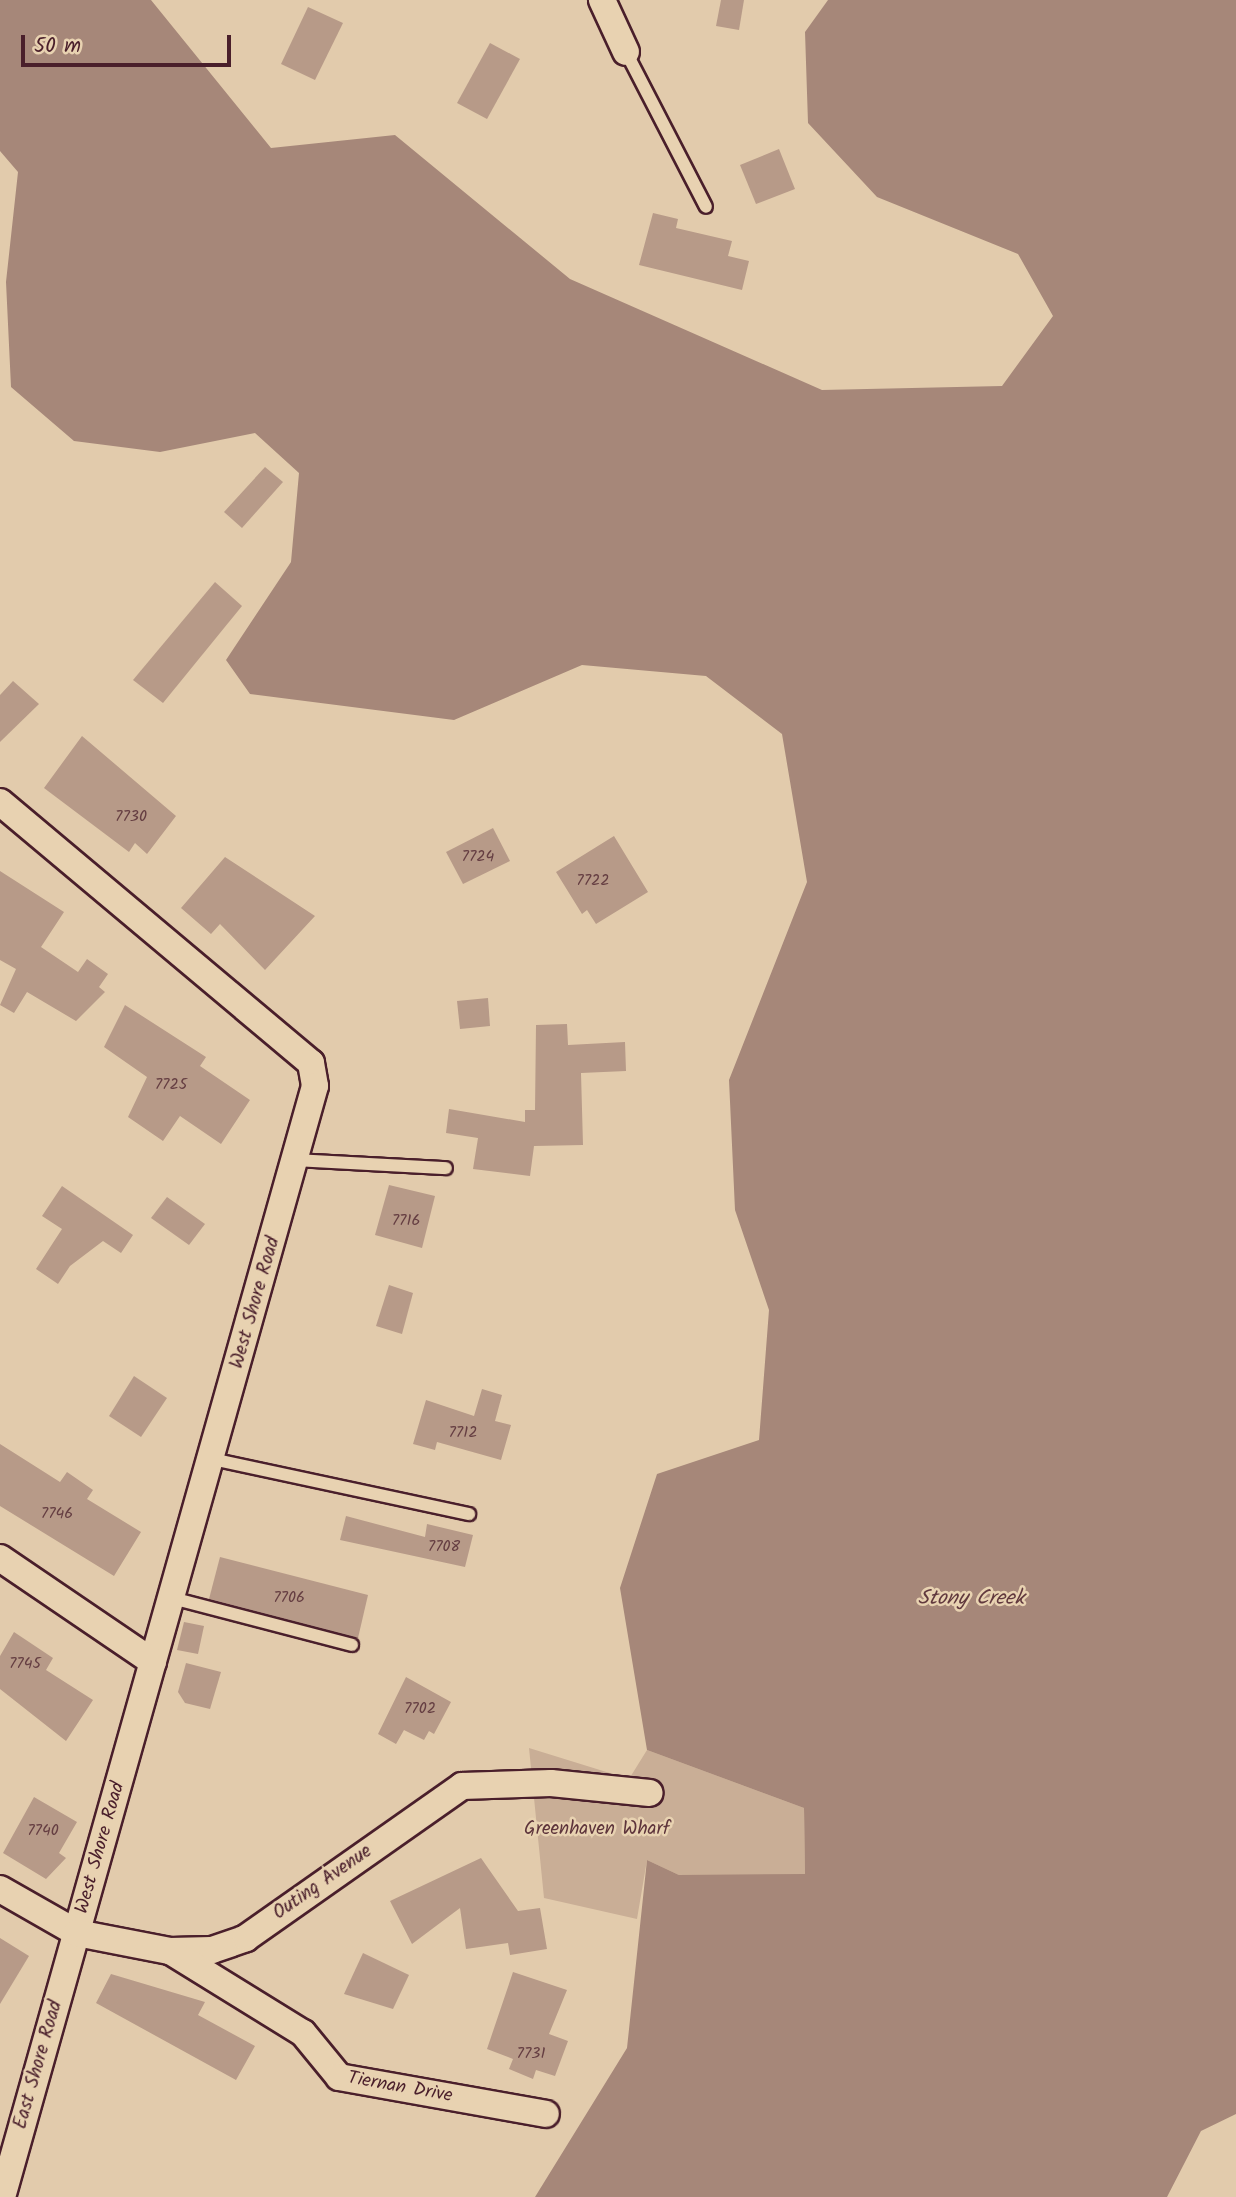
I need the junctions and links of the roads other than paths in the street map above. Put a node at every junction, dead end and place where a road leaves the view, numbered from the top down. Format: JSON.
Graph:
{"nodes":[{"id":1,"x":601,"y":0,"type":"edge"},
{"id":2,"x":626,"y":52,"type":"joint"},
{"id":3,"x":706,"y":207,"type":"dead end"},
{"id":4,"x":0,"y":802,"type":"edge"},
{"id":5,"x":296,"y":1160,"type":"junction"},
{"id":6,"x":446,"y":1168,"type":"dead end"},
{"id":7,"x":212,"y":1459,"type":"junction"},
{"id":8,"x":468,"y":1514,"type":"dead end"},
{"id":9,"x":0,"y":1559,"type":"edge"},
{"id":10,"x":172,"y":1598,"type":"junction"},
{"id":11,"x":352,"y":1645,"type":"dead end"},
{"id":12,"x":153,"y":1662,"type":"junction"},
{"id":13,"x":649,"y":1793,"type":"dead end"},
{"id":14,"x":0,"y":1889,"type":"edge"},
{"id":15,"x":77,"y":1933,"type":"junction"},
{"id":16,"x":170,"y":1951,"type":"junction"},
{"id":17,"x":546,"y":2114,"type":"dead end"},
{"id":18,"x":2,"y":2197,"type":"edge"}],
"edges":[{"from":1,"to":2,"type":"street"},
{"from":2,"to":3,"type":"lane"},
{"from":4,"to":5,"type":"street","name":"West Shore Road"},
{"from":5,"to":6,"type":"lane"},
{"from":5,"to":7,"type":"street","name":"West Shore Road"},
{"from":7,"to":8,"type":"lane"},
{"from":7,"to":10,"type":"street","name":"West Shore Road"},
{"from":9,"to":12,"type":"street"},
{"from":10,"to":11,"type":"lane"},
{"from":10,"to":12,"type":"street","name":"West Shore Road"},
{"from":12,"to":15,"type":"street","name":"West Shore Road"},
{"from":13,"to":16,"type":"street","name":"Outing Avenue"},
{"from":14,"to":15,"type":"street","name":"Outing Avenue"},
{"from":15,"to":16,"type":"street","name":"Outing Avenue"},
{"from":15,"to":18,"type":"street","name":"East Shore Road"},
{"from":16,"to":17,"type":"street","name":"Tiernan Drive"}]}
